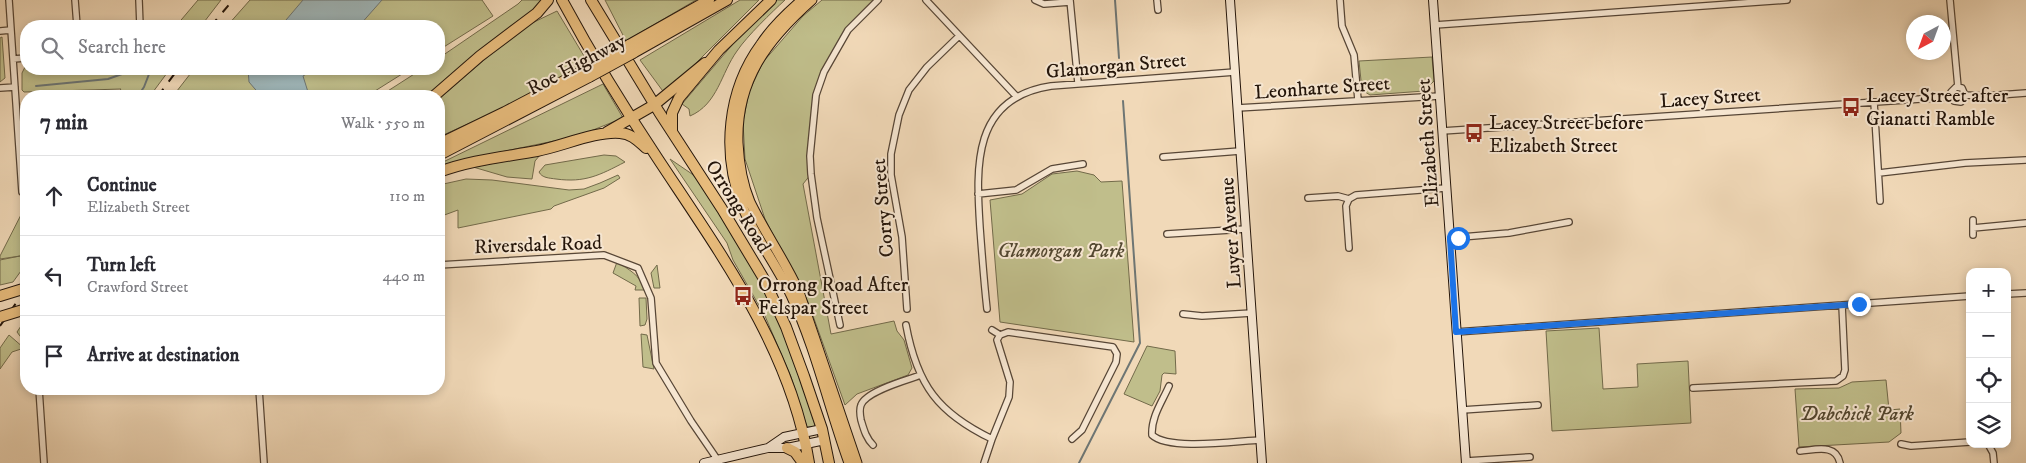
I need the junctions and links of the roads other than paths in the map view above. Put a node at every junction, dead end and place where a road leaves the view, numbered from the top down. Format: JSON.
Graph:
{"nodes":[{"id":1,"x":9,"y":0,"type":"edge"},
{"id":2,"x":75,"y":0,"type":"edge"},
{"id":3,"x":139,"y":0,"type":"edge"},
{"id":4,"x":548,"y":0,"type":"edge"},
{"id":5,"x":563,"y":0,"type":"edge"},
{"id":6,"x":591,"y":0,"type":"edge"},
{"id":7,"x":709,"y":0,"type":"edge"},
{"id":8,"x":727,"y":0,"type":"edge"},
{"id":9,"x":771,"y":0,"type":"edge"},
{"id":10,"x":802,"y":0,"type":"edge"},
{"id":11,"x":812,"y":0,"type":"edge"},
{"id":12,"x":878,"y":0,"type":"edge"},
{"id":13,"x":926,"y":0,"type":"edge"},
{"id":14,"x":1035,"y":0,"type":"edge"},
{"id":15,"x":1157,"y":0,"type":"edge"},
{"id":16,"x":1230,"y":0,"type":"edge"},
{"id":17,"x":1340,"y":0,"type":"edge"},
{"id":18,"x":1433,"y":0,"type":"edge"},
{"id":19,"x":1787,"y":0,"type":"edge"},
{"id":20,"x":1950,"y":0,"type":"edge"},
{"id":21,"x":1070,"y":1,"type":"edge"},
{"id":22,"x":1158,"y":10,"type":"dead end"},
{"id":23,"x":77,"y":20,"type":"edge"},
{"id":24,"x":140,"y":20,"type":"edge"},
{"id":25,"x":1435,"y":25,"type":"junction"},
{"id":26,"x":11,"y":30,"type":"junction"},
{"id":27,"x":0,"y":31,"type":"edge"},
{"id":28,"x":510,"y":32,"type":"junction"},
{"id":29,"x":959,"y":36,"type":"junction"},
{"id":30,"x":631,"y":49,"type":"junction"},
{"id":31,"x":20,"y":58,"type":"edge"},
{"id":32,"x":14,"y":59,"type":"junction"},
{"id":33,"x":710,"y":60,"type":"junction"},
{"id":34,"x":1235,"y":72,"type":"junction"},
{"id":35,"x":587,"y":73,"type":"junction"},
{"id":36,"x":1078,"y":83,"type":"junction"},
{"id":37,"x":14,"y":87,"type":"junction"},
{"id":38,"x":1958,"y":87,"type":"junction"},
{"id":39,"x":0,"y":88,"type":"edge"},
{"id":40,"x":441,"y":90,"type":"edge"},
{"id":41,"x":2026,"y":93,"type":"edge"},
{"id":42,"x":1966,"y":95,"type":"junction"},
{"id":43,"x":1016,"y":96,"type":"junction"},
{"id":44,"x":1440,"y":96,"type":"junction"},
{"id":45,"x":1951,"y":97,"type":"junction"},
{"id":46,"x":1358,"y":100,"type":"junction"},
{"id":47,"x":1874,"y":102,"type":"junction"},
{"id":48,"x":654,"y":104,"type":"junction"},
{"id":49,"x":1237,"y":108,"type":"junction"},
{"id":50,"x":632,"y":119,"type":"junction"},
{"id":51,"x":1442,"y":131,"type":"junction"},
{"id":52,"x":672,"y":133,"type":"junction"},
{"id":53,"x":605,"y":134,"type":"junction"},
{"id":54,"x":445,"y":141,"type":"edge"},
{"id":55,"x":1240,"y":151,"type":"junction"},
{"id":56,"x":445,"y":152,"type":"edge"},
{"id":57,"x":1162,"y":157,"type":"dead end"},
{"id":58,"x":658,"y":159,"type":"junction"},
{"id":59,"x":2026,"y":160,"type":"edge"},
{"id":60,"x":1083,"y":164,"type":"dead end"},
{"id":61,"x":20,"y":166,"type":"edge"},
{"id":62,"x":445,"y":170,"type":"edge"},
{"id":63,"x":1879,"y":173,"type":"junction"},
{"id":64,"x":1446,"y":188,"type":"junction"},
{"id":65,"x":978,"y":194,"type":"junction"},
{"id":66,"x":1308,"y":198,"type":"dead end"},
{"id":67,"x":1349,"y":199,"type":"junction"},
{"id":68,"x":1880,"y":201,"type":"dead end"},
{"id":69,"x":1973,"y":220,"type":"dead end"},
{"id":70,"x":1569,"y":222,"type":"dead end"},
{"id":71,"x":2026,"y":223,"type":"edge"},
{"id":72,"x":2016,"y":225,"type":"junction"},
{"id":73,"x":1973,"y":228,"type":"junction"},
{"id":74,"x":1246,"y":229,"type":"junction"},
{"id":75,"x":2026,"y":229,"type":"edge"},
{"id":76,"x":1168,"y":234,"type":"dead end"},
{"id":77,"x":1972,"y":235,"type":"dead end"},
{"id":78,"x":1450,"y":238,"type":"junction"},
{"id":79,"x":1349,"y":248,"type":"dead end"},
{"id":80,"x":445,"y":265,"type":"edge"},
{"id":81,"x":20,"y":290,"type":"edge"},
{"id":82,"x":2026,"y":293,"type":"edge"},
{"id":83,"x":2011,"y":294,"type":"edge"},
{"id":84,"x":0,"y":296,"type":"edge"},
{"id":85,"x":1966,"y":296,"type":"edge"},
{"id":86,"x":1842,"y":305,"type":"junction"},
{"id":87,"x":907,"y":309,"type":"dead end"},
{"id":88,"x":987,"y":309,"type":"dead end"},
{"id":89,"x":20,"y":311,"type":"edge"},
{"id":90,"x":1252,"y":312,"type":"junction"},
{"id":91,"x":1183,"y":314,"type":"dead end"},
{"id":92,"x":0,"y":317,"type":"edge"},
{"id":93,"x":840,"y":325,"type":"dead end"},
{"id":94,"x":906,"y":325,"type":"dead end"},
{"id":95,"x":992,"y":330,"type":"dead end"},
{"id":96,"x":1456,"y":332,"type":"junction"},
{"id":97,"x":1000,"y":336,"type":"junction"},
{"id":98,"x":920,"y":375,"type":"junction"},
{"id":99,"x":1170,"y":386,"type":"dead end"},
{"id":100,"x":1693,"y":388,"type":"dead end"},
{"id":101,"x":39,"y":395,"type":"edge"},
{"id":102,"x":259,"y":395,"type":"edge"},
{"id":103,"x":1538,"y":405,"type":"dead end"},
{"id":104,"x":1462,"y":410,"type":"junction"},
{"id":105,"x":822,"y":429,"type":"junction"},
{"id":106,"x":805,"y":438,"type":"junction"},
{"id":107,"x":992,"y":439,"type":"junction"},
{"id":108,"x":1072,"y":439,"type":"dead end"},
{"id":109,"x":825,"y":440,"type":"junction"},
{"id":110,"x":1260,"y":440,"type":"junction"},
{"id":111,"x":1966,"y":442,"type":"edge"},
{"id":112,"x":1901,"y":444,"type":"dead end"},
{"id":113,"x":873,"y":445,"type":"dead end"},
{"id":114,"x":768,"y":448,"type":"junction"},
{"id":115,"x":787,"y":448,"type":"junction"},
{"id":116,"x":1990,"y":448,"type":"edge"},
{"id":117,"x":1800,"y":451,"type":"dead end"},
{"id":118,"x":1530,"y":457,"type":"dead end"},
{"id":119,"x":717,"y":459,"type":"junction"},
{"id":120,"x":1466,"y":462,"type":"edge"},
{"id":121,"x":44,"y":463,"type":"edge"},
{"id":122,"x":264,"y":463,"type":"edge"},
{"id":123,"x":704,"y":463,"type":"edge"},
{"id":124,"x":803,"y":463,"type":"edge"},
{"id":125,"x":809,"y":463,"type":"edge"},
{"id":126,"x":829,"y":463,"type":"edge"},
{"id":127,"x":849,"y":463,"type":"edge"},
{"id":128,"x":857,"y":463,"type":"edge"},
{"id":129,"x":984,"y":463,"type":"edge"},
{"id":130,"x":1262,"y":463,"type":"edge"},
{"id":131,"x":1840,"y":463,"type":"edge"},
{"id":132,"x":1994,"y":463,"type":"edge"}],
"edges":[{"from":1,"to":26,"type":"street"},
{"from":2,"to":23,"type":"street"},
{"from":3,"to":24,"type":"street"},
{"from":4,"to":28,"type":"highway"},
{"from":5,"to":28,"type":"highway"},
{"from":5,"to":50,"type":"highway","name":"Orrong Road"},
{"from":6,"to":48,"type":"highway","name":"Orrong Road"},
{"from":7,"to":30,"type":"highway","name":"Roe Highway"},
{"from":8,"to":30,"type":"highway","name":"Roe Highway"},
{"from":9,"to":33,"type":"highway"},
{"from":10,"to":127,"type":"main road"},
{"from":11,"to":128,"type":"main road"},
{"from":12,"to":93,"type":"street"},
{"from":13,"to":29,"type":"street"},
{"from":14,"to":21,"type":"street"},
{"from":15,"to":22,"type":"street"},
{"from":16,"to":34,"type":"street","name":"Luyer Avenue"},
{"from":17,"to":46,"type":"street"},
{"from":18,"to":25,"type":"street","name":"Elizabeth Street"},
{"from":19,"to":25,"type":"street"},
{"from":20,"to":38,"type":"street"},
{"from":21,"to":36,"type":"street"},
{"from":25,"to":44,"type":"street","name":"Elizabeth Street"},
{"from":26,"to":27,"type":"street"},
{"from":26,"to":32,"type":"street"},
{"from":28,"to":40,"type":"highway"},
{"from":29,"to":43,"type":"street"},
{"from":29,"to":87,"type":"street","name":"Corry Street"},
{"from":30,"to":35,"type":"highway","name":"Roe Highway","bridge":true},
{"from":31,"to":32,"type":"street"},
{"from":32,"to":37,"type":"street"},
{"from":33,"to":48,"type":"highway"},
{"from":33,"to":52,"type":"highway"},
{"from":34,"to":36,"type":"street","name":"Glamorgan Street"},
{"from":34,"to":49,"type":"street","name":"Luyer Avenue"},
{"from":35,"to":54,"type":"highway","name":"Roe Highway"},
{"from":35,"to":56,"type":"highway","name":"Roe Highway"},
{"from":36,"to":43,"type":"street","name":"Glamorgan Street"},
{"from":37,"to":39,"type":"street"},
{"from":37,"to":61,"type":"street"},
{"from":38,"to":42,"type":"street"},
{"from":38,"to":45,"type":"street"},
{"from":41,"to":42,"type":"street"},
{"from":42,"to":45,"type":"street"},
{"from":43,"to":65,"type":"street","name":"Glamorgan Street"},
{"from":44,"to":46,"type":"street","name":"Leonharte Street"},
{"from":44,"to":51,"type":"street","name":"Elizabeth Street"},
{"from":45,"to":47,"type":"street","name":"Lacey Street"},
{"from":46,"to":49,"type":"street","name":"Leonharte Street"},
{"from":47,"to":51,"type":"street","name":"Lacey Street"},
{"from":47,"to":63,"type":"street"},
{"from":48,"to":50,"type":"highway"},
{"from":48,"to":52,"type":"highway","name":"Orrong Road"},
{"from":49,"to":55,"type":"street","name":"Luyer Avenue"},
{"from":50,"to":53,"type":"highway"},
{"from":50,"to":58,"type":"highway","name":"Orrong Road"},
{"from":51,"to":64,"type":"street","name":"Elizabeth Street"},
{"from":52,"to":105,"type":"highway","name":"Orrong Road"},
{"from":53,"to":58,"type":"highway"},
{"from":53,"to":62,"type":"highway"},
{"from":55,"to":57,"type":"street"},
{"from":55,"to":74,"type":"street","name":"Luyer Avenue"},
{"from":58,"to":106,"type":"highway","name":"Orrong Road"},
{"from":59,"to":63,"type":"street"},
{"from":60,"to":65,"type":"street"},
{"from":63,"to":68,"type":"street"},
{"from":64,"to":67,"type":"street"},
{"from":64,"to":78,"type":"street","name":"Elizabeth Street"},
{"from":65,"to":88,"type":"street","name":"Glamorgan Street"},
{"from":66,"to":67,"type":"street"},
{"from":67,"to":79,"type":"street"},
{"from":69,"to":73,"type":"street"},
{"from":70,"to":78,"type":"street"},
{"from":71,"to":72,"type":"street"},
{"from":72,"to":73,"type":"street"},
{"from":72,"to":75,"type":"street"},
{"from":73,"to":77,"type":"street"},
{"from":74,"to":76,"type":"street"},
{"from":74,"to":90,"type":"street","name":"Luyer Avenue"},
{"from":78,"to":96,"type":"street","name":"Elizabeth Street"},
{"from":80,"to":119,"type":"street","name":"Riversdale Road"},
{"from":81,"to":84,"type":"highway"},
{"from":82,"to":83,"type":"street"},
{"from":85,"to":86,"type":"street"},
{"from":86,"to":96,"type":"street"},
{"from":86,"to":100,"type":"street"},
{"from":89,"to":92,"type":"highway","bridge":true},
{"from":90,"to":91,"type":"street"},
{"from":90,"to":110,"type":"street","name":"Luyer Avenue"},
{"from":94,"to":98,"type":"street"},
{"from":95,"to":97,"type":"street"},
{"from":96,"to":104,"type":"street","name":"Elizabeth Street"},
{"from":97,"to":107,"type":"street"},
{"from":97,"to":108,"type":"street"},
{"from":98,"to":107,"type":"street"},
{"from":98,"to":113,"type":"street"},
{"from":99,"to":110,"type":"street"},
{"from":101,"to":121,"type":"street"},
{"from":102,"to":122,"type":"street"},
{"from":103,"to":104,"type":"street"},
{"from":104,"to":120,"type":"street","name":"Elizabeth Street"},
{"from":105,"to":106,"type":"street"},
{"from":105,"to":109,"type":"highway","name":"Orrong Road"},
{"from":106,"to":109,"type":"street"},
{"from":106,"to":114,"type":"street"},
{"from":106,"to":115,"type":"street"},
{"from":106,"to":125,"type":"highway","name":"Orrong Road"},
{"from":107,"to":129,"type":"street"},
{"from":109,"to":126,"type":"highway","name":"Orrong Road"},
{"from":110,"to":130,"type":"street","name":"Luyer Avenue"},
{"from":111,"to":112,"type":"street"},
{"from":114,"to":115,"type":"street"},
{"from":114,"to":119,"type":"street"},
{"from":115,"to":124,"type":"highway"},
{"from":116,"to":132,"type":"street"},
{"from":117,"to":131,"type":"street"},
{"from":118,"to":120,"type":"street"},
{"from":119,"to":123,"type":"street"}]}
